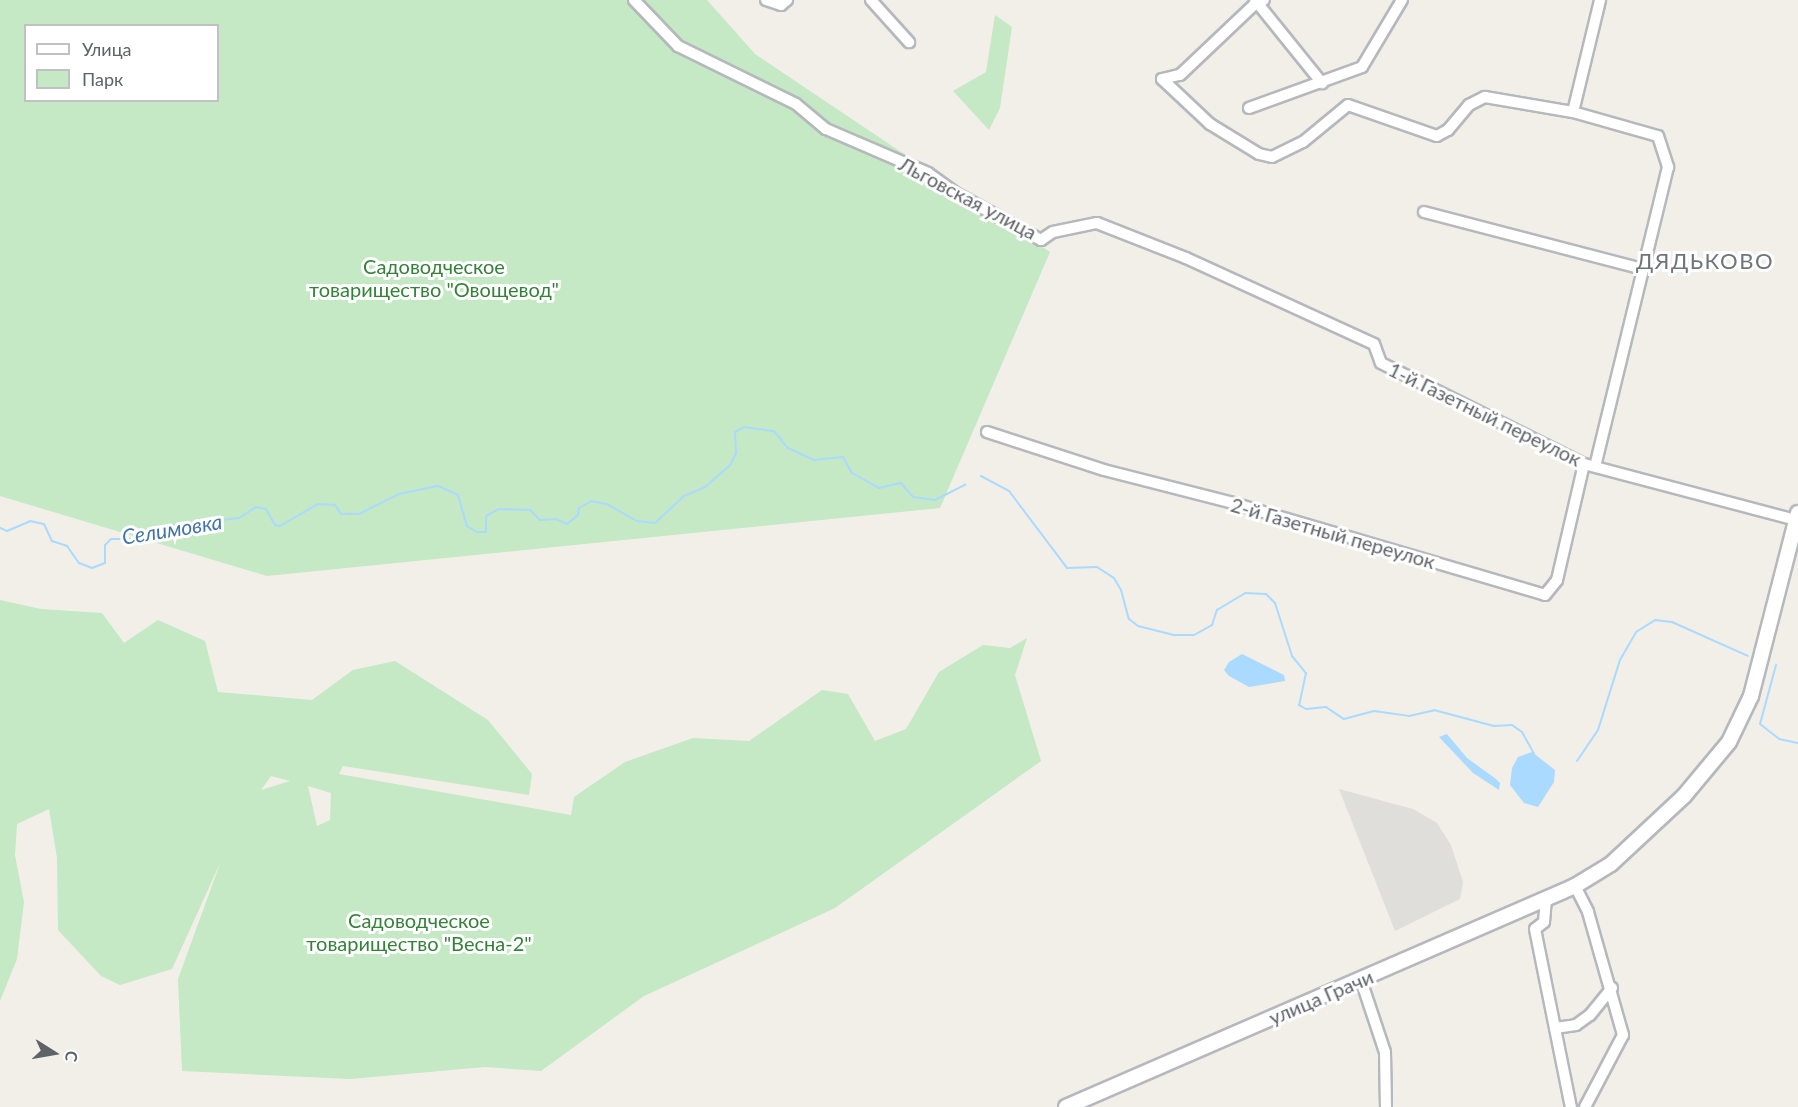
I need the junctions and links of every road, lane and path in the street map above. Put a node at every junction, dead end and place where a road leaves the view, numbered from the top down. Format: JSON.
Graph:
{"nodes":[{"id":1,"x":634,"y":0,"type":"edge"},
{"id":2,"x":766,"y":0,"type":"edge"},
{"id":3,"x":872,"y":0,"type":"edge"},
{"id":4,"x":1402,"y":0,"type":"edge"},
{"id":5,"x":1600,"y":0,"type":"edge"},
{"id":6,"x":1259,"y":1,"type":"edge"},
{"id":7,"x":784,"y":2,"type":"edge"},
{"id":8,"x":909,"y":42,"type":"dead end"},
{"id":9,"x":1322,"y":83,"type":"junction"},
{"id":10,"x":1249,"y":108,"type":"dead end"},
{"id":11,"x":1573,"y":112,"type":"junction"},
{"id":12,"x":1424,"y":212,"type":"dead end"},
{"id":13,"x":1097,"y":223,"type":"joint"},
{"id":14,"x":1643,"y":269,"type":"junction"},
{"id":15,"x":987,"y":432,"type":"dead end"},
{"id":16,"x":1590,"y":465,"type":"junction"},
{"id":17,"x":1797,"y":517,"type":"edge"},
{"id":18,"x":1575,"y":886,"type":"junction"},
{"id":19,"x":1546,"y":899,"type":"junction"},
{"id":20,"x":1360,"y":980,"type":"junction"},
{"id":21,"x":1612,"y":988,"type":"junction"},
{"id":22,"x":1555,"y":1028,"type":"junction"},
{"id":23,"x":1066,"y":1107,"type":"edge"},
{"id":24,"x":1386,"y":1107,"type":"edge"},
{"id":25,"x":1571,"y":1107,"type":"edge"},
{"id":26,"x":1585,"y":1107,"type":"edge"}],
"edges":[{"from":1,"to":13,"type":"street","name":"Льговская улица"},
{"from":2,"to":7,"type":"street"},
{"from":3,"to":8,"type":"street"},
{"from":4,"to":9,"type":"street"},
{"from":5,"to":11,"type":"street"},
{"from":6,"to":9,"type":"street"},
{"from":6,"to":11,"type":"street"},
{"from":9,"to":10,"type":"street"},
{"from":11,"to":14,"type":"street"},
{"from":12,"to":14,"type":"street"},
{"from":13,"to":16,"type":"street","name":"1-й Газетный переулок"},
{"from":14,"to":16,"type":"street"},
{"from":15,"to":16,"type":"street","name":"2-й Газетный переулок"},
{"from":16,"to":17,"type":"street","name":"1-й Газетный переулок"},
{"from":17,"to":18,"type":"street","name":"улица Грачи"},
{"from":18,"to":19,"type":"street","name":"улица Грачи"},
{"from":18,"to":21,"type":"street"},
{"from":19,"to":20,"type":"street","name":"улица Грачи"},
{"from":19,"to":22,"type":"street"},
{"from":20,"to":23,"type":"street","name":"улица Грачи"},
{"from":20,"to":24,"type":"street"},
{"from":21,"to":22,"type":"street"},
{"from":21,"to":26,"type":"street"},
{"from":22,"to":25,"type":"street"}]}
